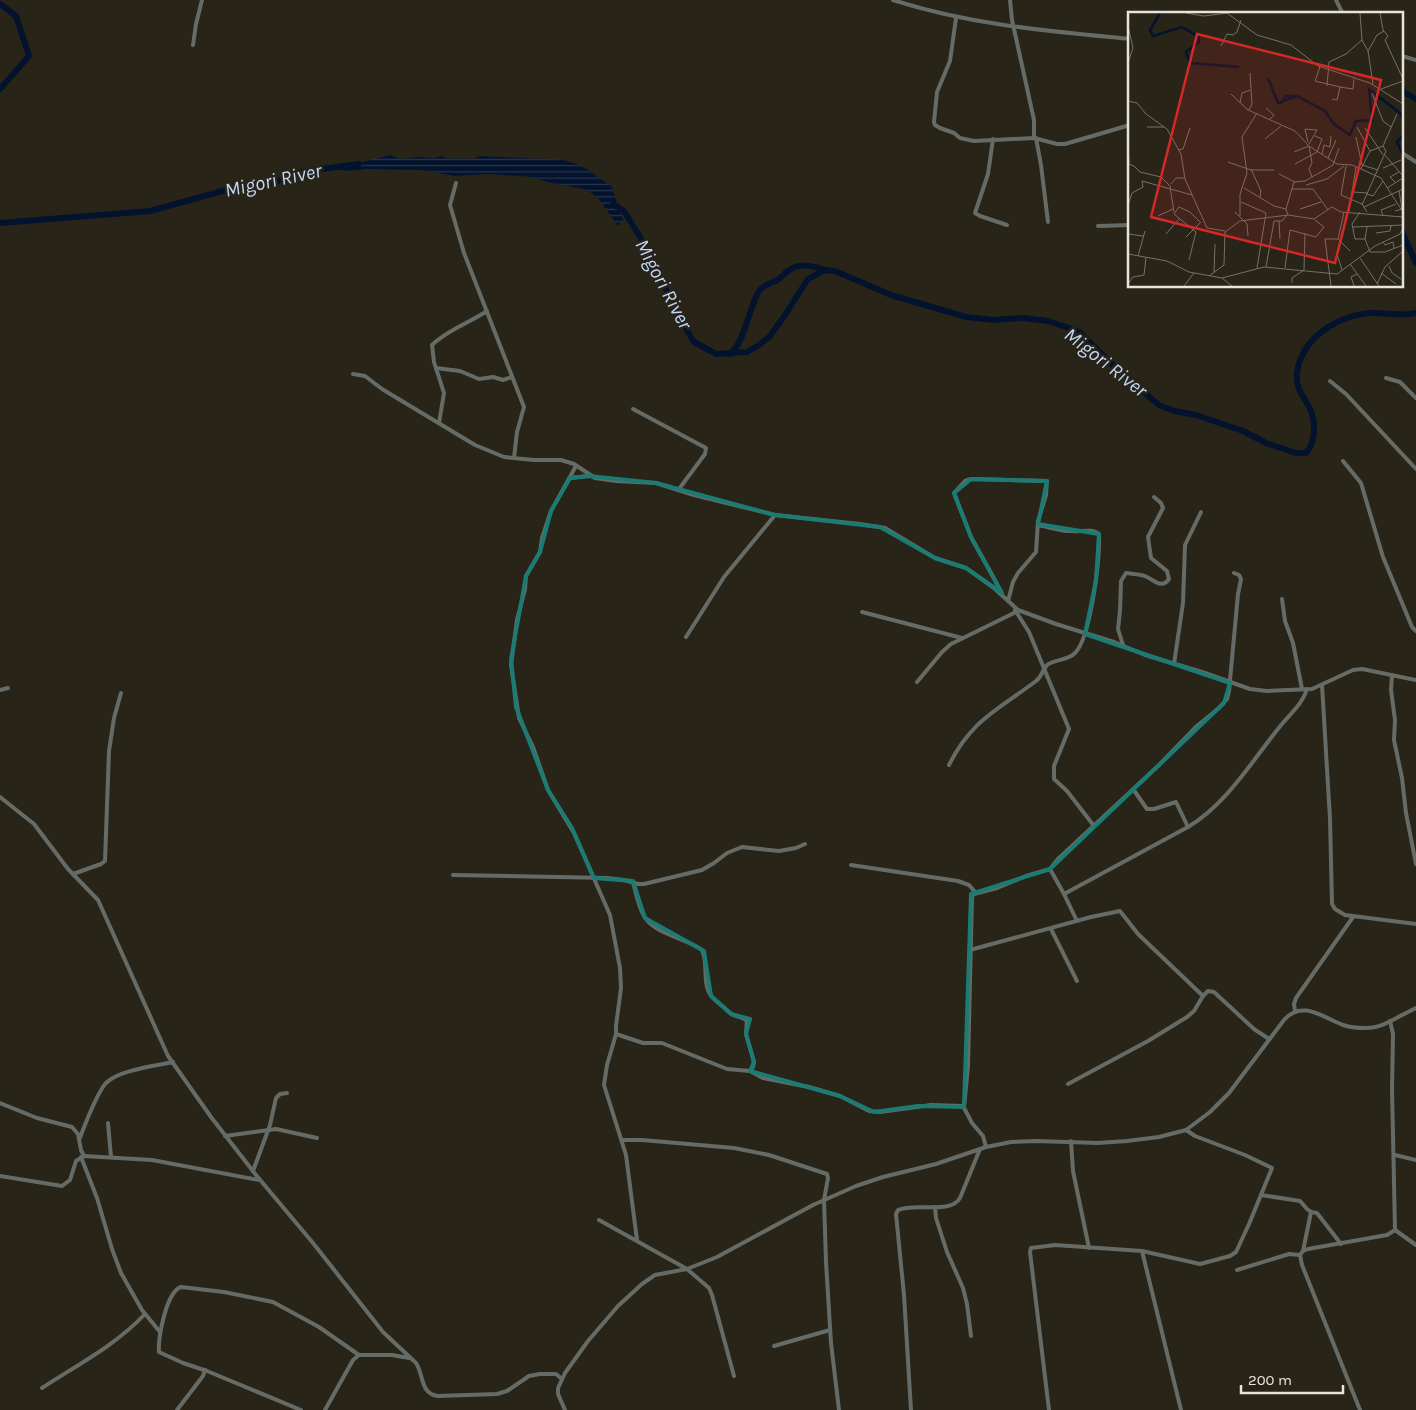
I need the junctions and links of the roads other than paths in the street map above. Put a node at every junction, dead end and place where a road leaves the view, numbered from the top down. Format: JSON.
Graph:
{"nodes":[{"id":1,"x":202,"y":0,"type":"edge"},
{"id":2,"x":893,"y":0,"type":"edge"},
{"id":3,"x":1010,"y":0,"type":"edge"},
{"id":4,"x":1336,"y":0,"type":"edge"},
{"id":5,"x":1342,"y":12,"type":"edge"},
{"id":6,"x":956,"y":18,"type":"junction"},
{"id":7,"x":1015,"y":27,"type":"junction"},
{"id":8,"x":1128,"y":39,"type":"edge"},
{"id":9,"x":193,"y":45,"type":"dead end"},
{"id":10,"x":1128,"y":126,"type":"edge"},
{"id":11,"x":1035,"y":138,"type":"junction"},
{"id":12,"x":993,"y":140,"type":"junction"},
{"id":13,"x":1404,"y":154,"type":"edge"},
{"id":14,"x":1416,"y":162,"type":"edge"},
{"id":15,"x":456,"y":183,"type":"dead end"},
{"id":16,"x":1048,"y":222,"type":"dead end"},
{"id":17,"x":1007,"y":225,"type":"dead end"},
{"id":18,"x":1128,"y":225,"type":"edge"},
{"id":19,"x":1098,"y":226,"type":"dead end"},
{"id":20,"x":487,"y":311,"type":"junction"},
{"id":21,"x":436,"y":368,"type":"junction"},
{"id":22,"x":353,"y":374,"type":"dead end"},
{"id":23,"x":512,"y":377,"type":"junction"},
{"id":24,"x":1386,"y":378,"type":"dead end"},
{"id":25,"x":1330,"y":381,"type":"dead end"},
{"id":26,"x":1416,"y":398,"type":"edge"},
{"id":27,"x":633,"y":408,"type":"dead end"},
{"id":28,"x":439,"y":422,"type":"junction"},
{"id":29,"x":514,"y":458,"type":"junction"},
{"id":30,"x":1343,"y":461,"type":"dead end"},
{"id":31,"x":576,"y":466,"type":"junction"},
{"id":32,"x":1416,"y":469,"type":"edge"},
{"id":33,"x":589,"y":476,"type":"junction"},
{"id":34,"x":570,"y":478,"type":"junction"},
{"id":35,"x":679,"y":489,"type":"junction"},
{"id":36,"x":1154,"y":497,"type":"dead end"},
{"id":37,"x":1201,"y":512,"type":"dead end"},
{"id":38,"x":775,"y":515,"type":"junction"},
{"id":39,"x":1038,"y":525,"type":"junction"},
{"id":40,"x":1234,"y":573,"type":"dead end"},
{"id":41,"x":1001,"y":594,"type":"junction"},
{"id":42,"x":1282,"y":599,"type":"dead end"},
{"id":43,"x":1008,"y":601,"type":"junction"},
{"id":44,"x":1013,"y":606,"type":"junction"},
{"id":45,"x":862,"y":612,"type":"dead end"},
{"id":46,"x":1016,"y":612,"type":"junction"},
{"id":47,"x":1416,"y":631,"type":"edge"},
{"id":48,"x":1085,"y":634,"type":"junction"},
{"id":49,"x":686,"y":637,"type":"dead end"},
{"id":50,"x":962,"y":638,"type":"junction"},
{"id":51,"x":1123,"y":645,"type":"junction"},
{"id":52,"x":1174,"y":664,"type":"junction"},
{"id":53,"x":1044,"y":670,"type":"junction"},
{"id":54,"x":1392,"y":675,"type":"junction"},
{"id":55,"x":1416,"y":680,"type":"edge"},
{"id":56,"x":917,"y":682,"type":"dead end"},
{"id":57,"x":1230,"y":683,"type":"junction"},
{"id":58,"x":1322,"y":685,"type":"junction"},
{"id":59,"x":8,"y":688,"type":"dead end"},
{"id":60,"x":1304,"y":689,"type":"junction"},
{"id":61,"x":0,"y":690,"type":"edge"},
{"id":62,"x":121,"y":693,"type":"dead end"},
{"id":63,"x":949,"y":765,"type":"dead end"},
{"id":64,"x":1133,"y":789,"type":"junction"},
{"id":65,"x":0,"y":797,"type":"edge"},
{"id":66,"x":1094,"y":826,"type":"junction"},
{"id":67,"x":1188,"y":827,"type":"junction"},
{"id":68,"x":806,"y":844,"type":"dead end"},
{"id":69,"x":1416,"y":864,"type":"edge"},
{"id":70,"x":850,"y":865,"type":"dead end"},
{"id":71,"x":1050,"y":869,"type":"junction"},
{"id":72,"x":73,"y":874,"type":"junction"},
{"id":73,"x":453,"y":875,"type":"dead end"},
{"id":74,"x":594,"y":878,"type":"junction"},
{"id":75,"x":633,"y":882,"type":"junction"},
{"id":76,"x":976,"y":893,"type":"junction"},
{"id":77,"x":1064,"y":894,"type":"junction"},
{"id":78,"x":1353,"y":917,"type":"junction"},
{"id":79,"x":1077,"y":922,"type":"junction"},
{"id":80,"x":1416,"y":924,"type":"edge"},
{"id":81,"x":1051,"y":930,"type":"junction"},
{"id":82,"x":970,"y":950,"type":"junction"},
{"id":83,"x":1077,"y":981,"type":"dead end"},
{"id":84,"x":1203,"y":996,"type":"junction"},
{"id":85,"x":1416,"y":1008,"type":"edge"},
{"id":86,"x":1295,"y":1011,"type":"junction"},
{"id":87,"x":1390,"y":1021,"type":"junction"},
{"id":88,"x":616,"y":1034,"type":"junction"},
{"id":89,"x":1269,"y":1039,"type":"junction"},
{"id":90,"x":173,"y":1062,"type":"junction"},
{"id":91,"x":750,"y":1071,"type":"junction"},
{"id":92,"x":1068,"y":1084,"type":"dead end"},
{"id":93,"x":287,"y":1093,"type":"dead end"},
{"id":94,"x":0,"y":1103,"type":"edge"},
{"id":95,"x":964,"y":1107,"type":"junction"},
{"id":96,"x":108,"y":1123,"type":"dead end"},
{"id":97,"x":268,"y":1130,"type":"junction"},
{"id":98,"x":1186,"y":1130,"type":"junction"},
{"id":99,"x":225,"y":1136,"type":"junction"},
{"id":100,"x":317,"y":1138,"type":"dead end"},
{"id":101,"x":79,"y":1140,"type":"junction"},
{"id":102,"x":622,"y":1140,"type":"junction"},
{"id":103,"x":1071,"y":1141,"type":"junction"},
{"id":104,"x":986,"y":1147,"type":"junction"},
{"id":105,"x":980,"y":1149,"type":"junction"},
{"id":106,"x":1395,"y":1155,"type":"junction"},
{"id":107,"x":83,"y":1157,"type":"junction"},
{"id":108,"x":111,"y":1157,"type":"junction"},
{"id":109,"x":1416,"y":1160,"type":"edge"},
{"id":110,"x":252,"y":1171,"type":"junction"},
{"id":111,"x":0,"y":1176,"type":"edge"},
{"id":112,"x":259,"y":1180,"type":"junction"},
{"id":113,"x":1261,"y":1195,"type":"junction"},
{"id":114,"x":824,"y":1200,"type":"junction"},
{"id":115,"x":935,"y":1206,"type":"junction"},
{"id":116,"x":1311,"y":1212,"type":"junction"},
{"id":117,"x":599,"y":1220,"type":"dead end"},
{"id":118,"x":1395,"y":1230,"type":"junction"},
{"id":119,"x":637,"y":1240,"type":"junction"},
{"id":120,"x":1341,"y":1244,"type":"junction"},
{"id":121,"x":1416,"y":1244,"type":"edge"},
{"id":122,"x":1089,"y":1248,"type":"junction"},
{"id":123,"x":1142,"y":1251,"type":"junction"},
{"id":124,"x":1304,"y":1251,"type":"junction"},
{"id":125,"x":1300,"y":1255,"type":"junction"},
{"id":126,"x":687,"y":1269,"type":"junction"},
{"id":127,"x":1237,"y":1270,"type":"dead end"},
{"id":128,"x":145,"y":1314,"type":"junction"},
{"id":129,"x":830,"y":1330,"type":"junction"},
{"id":130,"x":160,"y":1332,"type":"junction"},
{"id":131,"x":971,"y":1336,"type":"dead end"},
{"id":132,"x":774,"y":1346,"type":"dead end"},
{"id":133,"x":359,"y":1355,"type":"junction"},
{"id":134,"x":411,"y":1359,"type":"junction"},
{"id":135,"x":205,"y":1370,"type":"junction"},
{"id":136,"x":734,"y":1376,"type":"dead end"},
{"id":137,"x":562,"y":1379,"type":"junction"},
{"id":138,"x":42,"y":1388,"type":"dead end"},
{"id":139,"x":177,"y":1410,"type":"edge"},
{"id":140,"x":301,"y":1410,"type":"edge"},
{"id":141,"x":325,"y":1410,"type":"edge"},
{"id":142,"x":565,"y":1410,"type":"edge"},
{"id":143,"x":839,"y":1410,"type":"edge"},
{"id":144,"x":911,"y":1410,"type":"edge"},
{"id":145,"x":1049,"y":1410,"type":"edge"},
{"id":146,"x":1181,"y":1410,"type":"edge"},
{"id":147,"x":1360,"y":1410,"type":"edge"}],
"edges":[{"from":1,"to":9,"type":"street"},
{"from":2,"to":6,"type":"street"},
{"from":3,"to":7,"type":"street"},
{"from":4,"to":5,"type":"street"},
{"from":6,"to":7,"type":"street"},
{"from":6,"to":12,"type":"street"},
{"from":7,"to":8,"type":"street"},
{"from":7,"to":11,"type":"street"},
{"from":10,"to":11,"type":"street"},
{"from":11,"to":12,"type":"street"},
{"from":11,"to":16,"type":"street"},
{"from":12,"to":17,"type":"street"},
{"from":13,"to":14,"type":"street"},
{"from":15,"to":20,"type":"street"},
{"from":18,"to":19,"type":"street"},
{"from":20,"to":21,"type":"street"},
{"from":20,"to":23,"type":"street"},
{"from":21,"to":23,"type":"street"},
{"from":21,"to":28,"type":"street"},
{"from":22,"to":28,"type":"street"},
{"from":23,"to":29,"type":"street"},
{"from":24,"to":26,"type":"street"},
{"from":25,"to":32,"type":"street"},
{"from":27,"to":35,"type":"street"},
{"from":28,"to":29,"type":"street"},
{"from":29,"to":31,"type":"street"},
{"from":30,"to":47,"type":"street"},
{"from":31,"to":33,"type":"street"},
{"from":31,"to":34,"type":"street"},
{"from":33,"to":34,"type":"street"},
{"from":33,"to":35,"type":"street"},
{"from":34,"to":74,"type":"street"},
{"from":35,"to":38,"type":"street"},
{"from":36,"to":51,"type":"street"},
{"from":37,"to":52,"type":"street"},
{"from":38,"to":41,"type":"street"},
{"from":38,"to":49,"type":"street"},
{"from":39,"to":41,"type":"street"},
{"from":39,"to":43,"type":"street"},
{"from":39,"to":48,"type":"street"},
{"from":40,"to":57,"type":"street"},
{"from":41,"to":43,"type":"street"},
{"from":42,"to":60,"type":"street"},
{"from":43,"to":44,"type":"street"},
{"from":44,"to":46,"type":"street"},
{"from":44,"to":48,"type":"street"},
{"from":45,"to":50,"type":"street"},
{"from":46,"to":50,"type":"street"},
{"from":46,"to":53,"type":"street"},
{"from":48,"to":51,"type":"street"},
{"from":48,"to":53,"type":"street"},
{"from":50,"to":56,"type":"street"},
{"from":51,"to":52,"type":"street"},
{"from":52,"to":57,"type":"street"},
{"from":53,"to":63,"type":"street"},
{"from":53,"to":66,"type":"street"},
{"from":54,"to":55,"type":"street"},
{"from":54,"to":58,"type":"street"},
{"from":54,"to":69,"type":"street"},
{"from":57,"to":60,"type":"street"},
{"from":57,"to":64,"type":"street"},
{"from":58,"to":60,"type":"street"},
{"from":58,"to":78,"type":"street"},
{"from":59,"to":61,"type":"street"},
{"from":60,"to":67,"type":"street"},
{"from":62,"to":72,"type":"street"},
{"from":64,"to":66,"type":"street"},
{"from":64,"to":67,"type":"street"},
{"from":65,"to":72,"type":"street"},
{"from":66,"to":71,"type":"street"},
{"from":67,"to":77,"type":"street"},
{"from":68,"to":75,"type":"street"},
{"from":70,"to":76,"type":"street"},
{"from":71,"to":76,"type":"street"},
{"from":71,"to":77,"type":"street"},
{"from":72,"to":90,"type":"street"},
{"from":73,"to":74,"type":"street"},
{"from":74,"to":75,"type":"street"},
{"from":74,"to":88,"type":"street"},
{"from":75,"to":91,"type":"street"},
{"from":76,"to":82,"type":"street"},
{"from":77,"to":79,"type":"street"},
{"from":78,"to":80,"type":"street"},
{"from":78,"to":86,"type":"street"},
{"from":79,"to":81,"type":"street"},
{"from":79,"to":84,"type":"street"},
{"from":81,"to":82,"type":"street"},
{"from":81,"to":83,"type":"street"},
{"from":82,"to":95,"type":"street"},
{"from":84,"to":89,"type":"street"},
{"from":84,"to":92,"type":"street"},
{"from":85,"to":87,"type":"street"},
{"from":86,"to":87,"type":"street"},
{"from":86,"to":89,"type":"street"},
{"from":87,"to":106,"type":"street"},
{"from":88,"to":91,"type":"street"},
{"from":88,"to":102,"type":"street"},
{"from":89,"to":98,"type":"street"},
{"from":90,"to":99,"type":"street"},
{"from":90,"to":101,"type":"street"},
{"from":91,"to":95,"type":"street"},
{"from":93,"to":97,"type":"street"},
{"from":94,"to":101,"type":"street"},
{"from":95,"to":104,"type":"street"},
{"from":96,"to":108,"type":"street"},
{"from":97,"to":99,"type":"street"},
{"from":97,"to":100,"type":"street"},
{"from":97,"to":110,"type":"street"},
{"from":98,"to":103,"type":"street"},
{"from":98,"to":113,"type":"street"},
{"from":99,"to":110,"type":"street"},
{"from":101,"to":107,"type":"street"},
{"from":102,"to":114,"type":"street"},
{"from":102,"to":119,"type":"street"},
{"from":103,"to":104,"type":"street"},
{"from":103,"to":122,"type":"street"},
{"from":104,"to":105,"type":"street"},
{"from":105,"to":114,"type":"street"},
{"from":105,"to":115,"type":"street"},
{"from":106,"to":109,"type":"street"},
{"from":106,"to":118,"type":"street"},
{"from":107,"to":108,"type":"street"},
{"from":107,"to":111,"type":"street"},
{"from":107,"to":128,"type":"street"},
{"from":108,"to":112,"type":"street"},
{"from":110,"to":112,"type":"street"},
{"from":112,"to":134,"type":"street"},
{"from":113,"to":116,"type":"street"},
{"from":113,"to":123,"type":"street"},
{"from":114,"to":126,"type":"street"},
{"from":114,"to":129,"type":"street"},
{"from":115,"to":131,"type":"street"},
{"from":115,"to":144,"type":"street"},
{"from":116,"to":120,"type":"street"},
{"from":116,"to":124,"type":"street"},
{"from":117,"to":119,"type":"street"},
{"from":118,"to":120,"type":"street"},
{"from":118,"to":121,"type":"street"},
{"from":119,"to":126,"type":"street"},
{"from":120,"to":124,"type":"street"},
{"from":122,"to":123,"type":"street"},
{"from":122,"to":145,"type":"street"},
{"from":123,"to":146,"type":"street"},
{"from":124,"to":125,"type":"street"},
{"from":125,"to":127,"type":"street"},
{"from":125,"to":147,"type":"street"},
{"from":126,"to":136,"type":"street"},
{"from":126,"to":137,"type":"street"},
{"from":128,"to":130,"type":"street"},
{"from":128,"to":138,"type":"street"},
{"from":129,"to":132,"type":"street"},
{"from":129,"to":143,"type":"street"},
{"from":130,"to":133,"type":"street"},
{"from":130,"to":135,"type":"street"},
{"from":133,"to":134,"type":"street"},
{"from":133,"to":141,"type":"street"},
{"from":134,"to":137,"type":"street"},
{"from":135,"to":139,"type":"street"},
{"from":135,"to":140,"type":"street"},
{"from":137,"to":142,"type":"street"}]}
